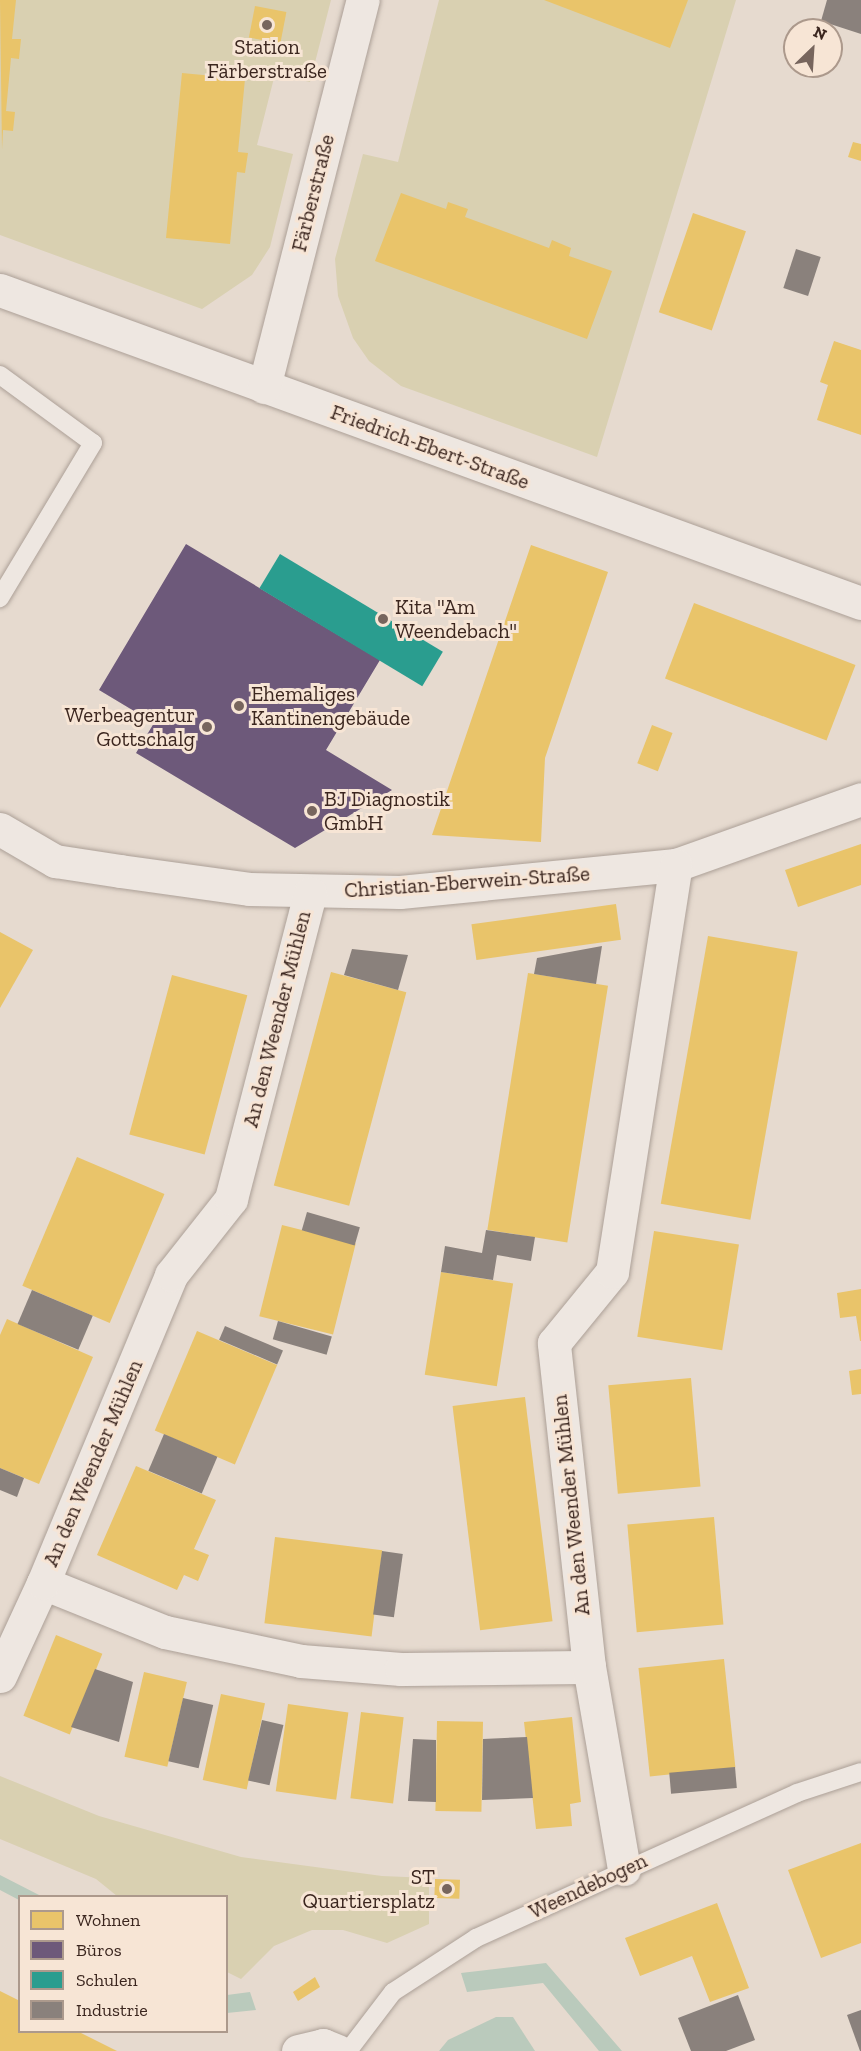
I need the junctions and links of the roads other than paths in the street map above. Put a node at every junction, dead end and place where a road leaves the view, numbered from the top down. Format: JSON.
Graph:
{"nodes":[{"id":1,"x":363,"y":0,"type":"edge"},
{"id":2,"x":0,"y":290,"type":"edge"},
{"id":3,"x":0,"y":375,"type":"edge"},
{"id":4,"x":264,"y":387,"type":"junction"},
{"id":5,"x":0,"y":598,"type":"edge"},
{"id":6,"x":861,"y":603,"type":"edge"},
{"id":7,"x":861,"y":799,"type":"edge"},
{"id":8,"x":0,"y":829,"type":"edge"},
{"id":9,"x":676,"y":864,"type":"junction"},
{"id":10,"x":310,"y":893,"type":"junction"},
{"id":11,"x":43,"y":1583,"type":"junction"},
{"id":12,"x":589,"y":1667,"type":"junction"},
{"id":13,"x":0,"y":1676,"type":"edge"},
{"id":14,"x":861,"y":1772,"type":"edge"},
{"id":15,"x":624,"y":1869,"type":"junction"},
{"id":16,"x":298,"y":2051,"type":"edge"},
{"id":17,"x":338,"y":2051,"type":"edge"},
{"id":18,"x":348,"y":2051,"type":"edge"}],
"edges":[{"from":1,"to":4,"type":"street","name":"Färberstraße"},
{"from":2,"to":4,"type":"street","name":"Friedrich-Ebert-Straße"},
{"from":3,"to":5,"type":"lane"},
{"from":4,"to":6,"type":"street","name":"Friedrich-Ebert-Straße"},
{"from":7,"to":9,"type":"street","name":"Christian-Eberwein-Straße"},
{"from":8,"to":10,"type":"street","name":"Christian-Eberwein-Straße"},
{"from":9,"to":10,"type":"street","name":"Christian-Eberwein-Straße"},
{"from":9,"to":12,"type":"street","name":"An den Weender Mühlen"},
{"from":10,"to":11,"type":"street","name":"An den Weender Mühlen"},
{"from":11,"to":12,"type":"street","name":"An den Weender Mühlen"},
{"from":11,"to":13,"type":"street"},
{"from":12,"to":15,"type":"street","name":"An den Weender Mühlen"},
{"from":14,"to":15,"type":"lane","name":"Weendebogen"},
{"from":15,"to":18,"type":"lane","name":"Weendebogen"},
{"from":16,"to":17,"type":"street"}]}
